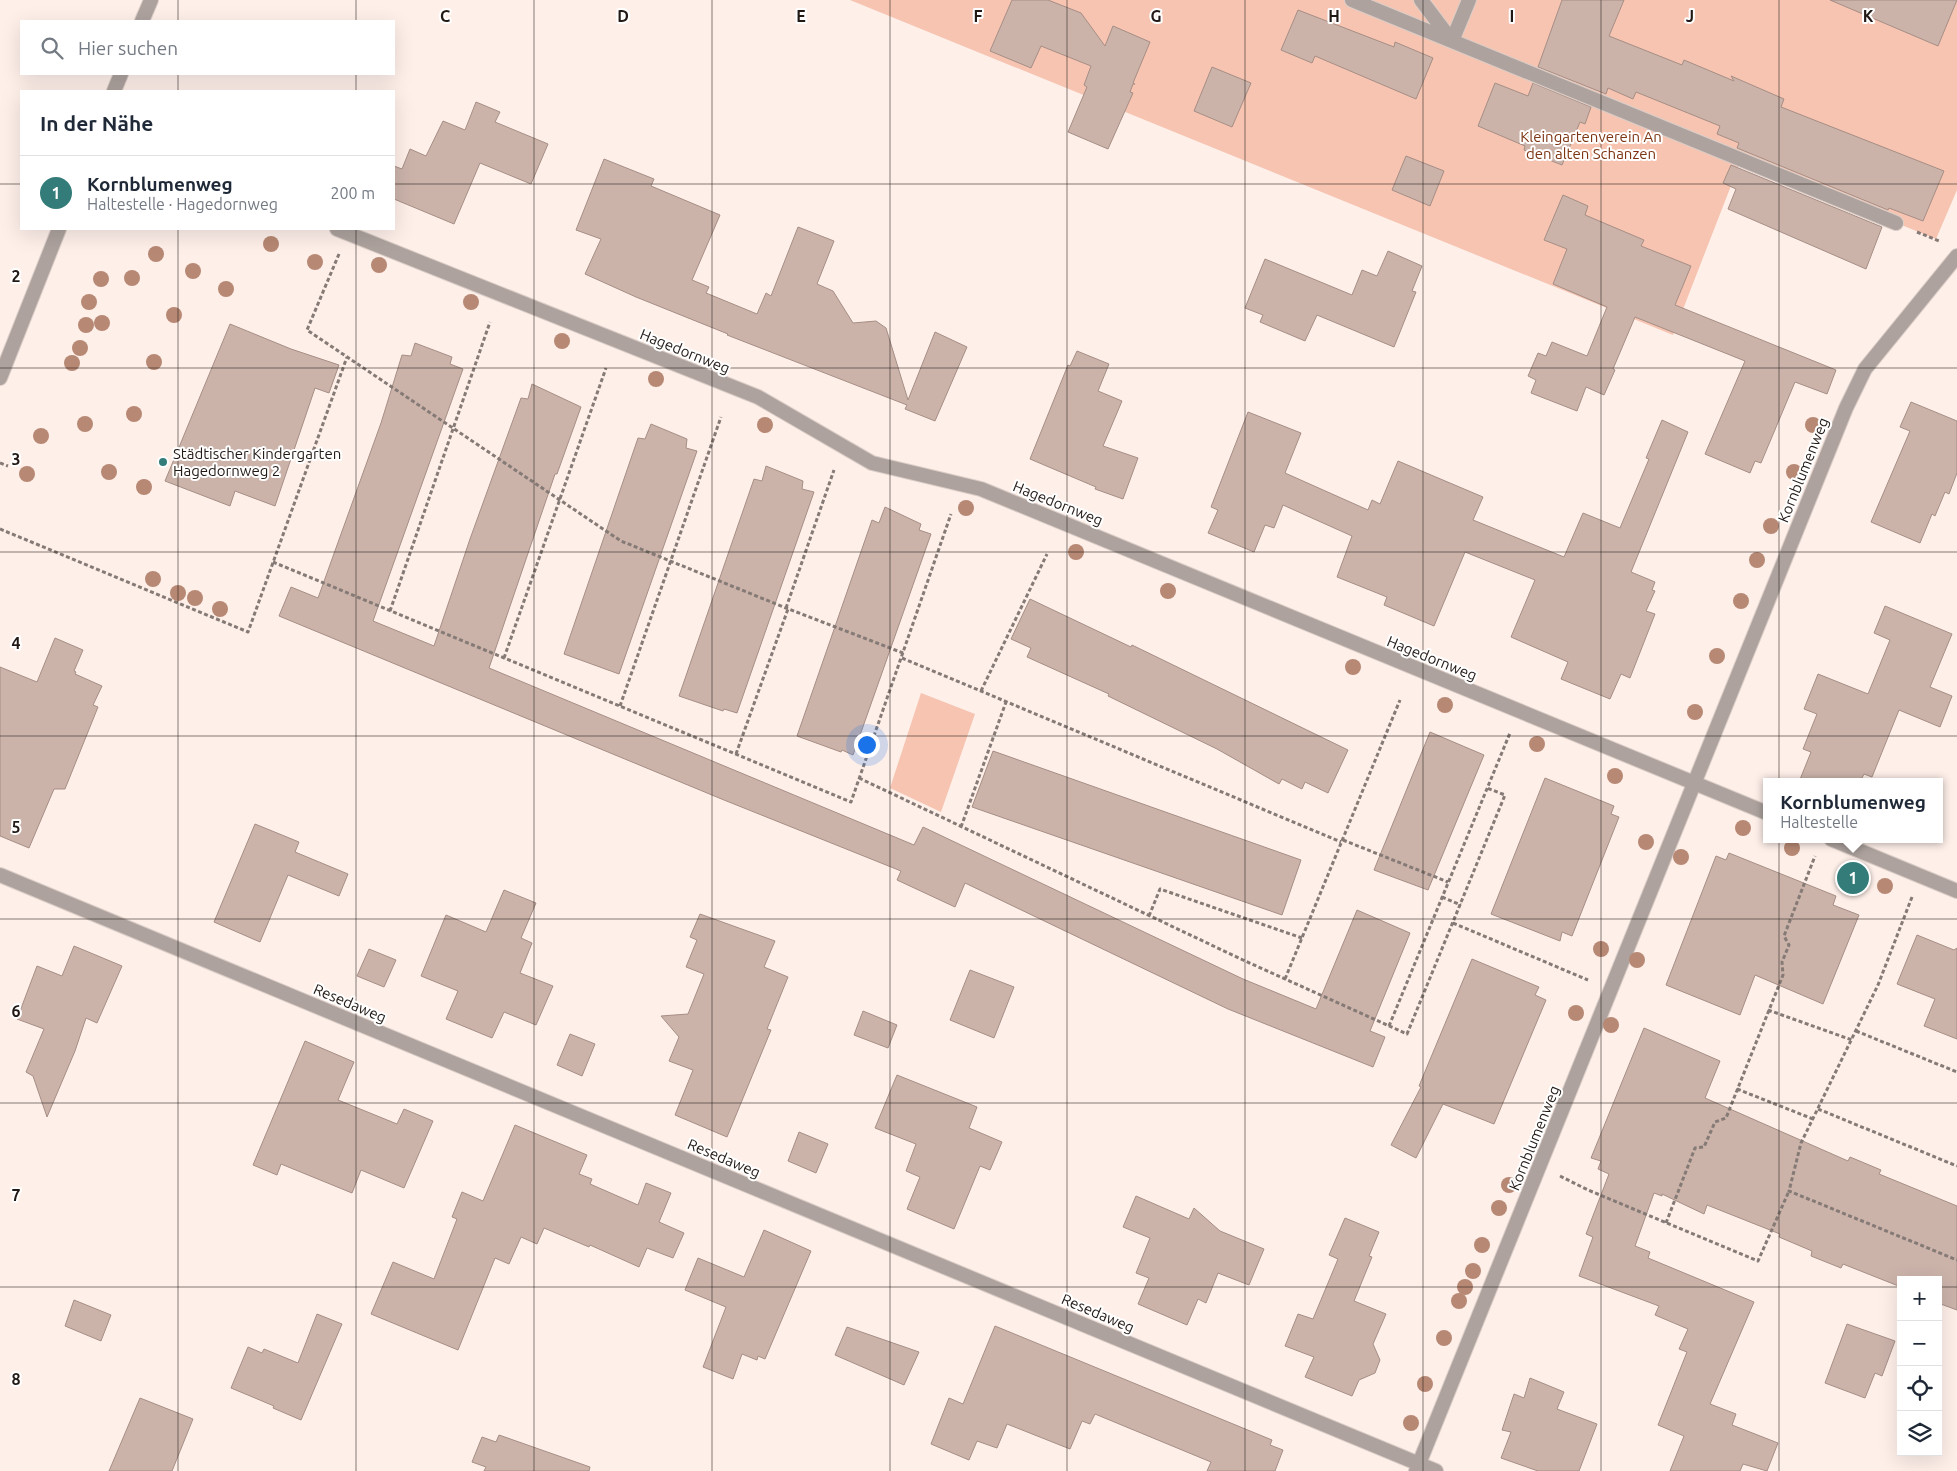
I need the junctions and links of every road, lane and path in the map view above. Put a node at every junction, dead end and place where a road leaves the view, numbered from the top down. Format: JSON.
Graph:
{"nodes":[{"id":1,"x":150,"y":0,"type":"edge"},
{"id":2,"x":1352,"y":0,"type":"edge"},
{"id":3,"x":1421,"y":0,"type":"edge"},
{"id":4,"x":1469,"y":0,"type":"edge"},
{"id":5,"x":142,"y":20,"type":"edge"},
{"id":6,"x":1452,"y":41,"type":"junction"},
{"id":7,"x":121,"y":75,"type":"edge"},
{"id":8,"x":114,"y":90,"type":"edge"},
{"id":9,"x":1896,"y":223,"type":"joint"},
{"id":10,"x":59,"y":230,"type":"edge"},
{"id":11,"x":343,"y":231,"type":"edge"},
{"id":12,"x":1943,"y":242,"type":"dead end"},
{"id":13,"x":1957,"y":256,"type":"edge"},
{"id":14,"x":490,"y":322,"type":"dead end"},
{"id":15,"x":347,"y":357,"type":"junction"},
{"id":16,"x":606,"y":368,"type":"dead end"},
{"id":17,"x":0,"y":378,"type":"edge"},
{"id":18,"x":721,"y":417,"type":"dead end"},
{"id":19,"x":453,"y":428,"type":"junction"},
{"id":20,"x":0,"y":463,"type":"edge"},
{"id":21,"x":8,"y":466,"type":"dead end"},
{"id":22,"x":835,"y":467,"type":"dead end"},
{"id":23,"x":560,"y":500,"type":"junction"},
{"id":24,"x":951,"y":514,"type":"dead end"},
{"id":25,"x":0,"y":529,"type":"edge"},
{"id":26,"x":1047,"y":554,"type":"dead end"},
{"id":27,"x":273,"y":562,"type":"junction"},
{"id":28,"x":671,"y":562,"type":"junction"},
{"id":29,"x":787,"y":609,"type":"junction"},
{"id":30,"x":390,"y":611,"type":"junction"},
{"id":31,"x":903,"y":653,"type":"junction"},
{"id":32,"x":504,"y":658,"type":"junction"},
{"id":33,"x":902,"y":658,"type":"junction"},
{"id":34,"x":981,"y":692,"type":"junction"},
{"id":35,"x":1400,"y":700,"type":"dead end"},
{"id":36,"x":1006,"y":702,"type":"junction"},
{"id":37,"x":620,"y":706,"type":"junction"},
{"id":38,"x":1519,"y":711,"type":"junction"},
{"id":39,"x":736,"y":754,"type":"junction"},
{"id":40,"x":859,"y":778,"type":"junction"},
{"id":41,"x":1694,"y":783,"type":"junction"},
{"id":42,"x":1487,"y":788,"type":"junction"},
{"id":43,"x":1763,"y":811,"type":"edge"},
{"id":44,"x":962,"y":827,"type":"junction"},
{"id":45,"x":1342,"y":841,"type":"junction"},
{"id":46,"x":1841,"y":843,"type":"edge"},
{"id":47,"x":1816,"y":854,"type":"dead end"},
{"id":48,"x":0,"y":875,"type":"edge"},
{"id":49,"x":1920,"y":875,"type":"junction"},
{"id":50,"x":1448,"y":882,"type":"junction"},
{"id":51,"x":1957,"y":891,"type":"edge"},
{"id":52,"x":1442,"y":897,"type":"junction"},
{"id":53,"x":1461,"y":905,"type":"junction"},
{"id":54,"x":1149,"y":916,"type":"junction"},
{"id":55,"x":1453,"y":923,"type":"junction"},
{"id":56,"x":1302,"y":938,"type":"junction"},
{"id":57,"x":1285,"y":980,"type":"junction"},
{"id":58,"x":1610,"y":990,"type":"junction"},
{"id":59,"x":1768,"y":1010,"type":"junction"},
{"id":60,"x":1389,"y":1026,"type":"junction"},
{"id":61,"x":1856,"y":1031,"type":"junction"},
{"id":62,"x":1852,"y":1040,"type":"junction"},
{"id":63,"x":1957,"y":1072,"type":"edge"},
{"id":64,"x":1737,"y":1089,"type":"junction"},
{"id":65,"x":1818,"y":1109,"type":"junction"},
{"id":66,"x":1813,"y":1119,"type":"junction"},
{"id":67,"x":1540,"y":1166,"type":"junction"},
{"id":68,"x":1957,"y":1166,"type":"edge"},
{"id":69,"x":1788,"y":1191,"type":"junction"},
{"id":70,"x":1666,"y":1223,"type":"junction"},
{"id":71,"x":1957,"y":1260,"type":"edge"},
{"id":72,"x":1417,"y":1467,"type":"edge"},
{"id":73,"x":1436,"y":1471,"type":"edge"}],
"edges":[{"from":1,"to":5,"type":"street"},
{"from":2,"to":6,"type":"street"},
{"from":3,"to":6,"type":"street"},
{"from":4,"to":6,"type":"street"},
{"from":6,"to":9,"type":"street"},
{"from":7,"to":8,"type":"street"},
{"from":9,"to":12,"type":"path"},
{"from":10,"to":17,"type":"street"},
{"from":11,"to":15,"type":"path"},
{"from":11,"to":38,"type":"street","name":"Hagedornweg"},
{"from":13,"to":41,"type":"street","name":"Kornblumenweg"},
{"from":14,"to":19,"type":"path"},
{"from":15,"to":19,"type":"path"},
{"from":15,"to":27,"type":"path"},
{"from":16,"to":23,"type":"path"},
{"from":18,"to":28,"type":"path"},
{"from":19,"to":23,"type":"path"},
{"from":19,"to":30,"type":"path"},
{"from":20,"to":21,"type":"path"},
{"from":22,"to":29,"type":"path"},
{"from":23,"to":28,"type":"path"},
{"from":23,"to":32,"type":"path"},
{"from":24,"to":31,"type":"path"},
{"from":25,"to":27,"type":"path"},
{"from":26,"to":34,"type":"path"},
{"from":27,"to":30,"type":"path"},
{"from":28,"to":29,"type":"path"},
{"from":28,"to":37,"type":"path"},
{"from":29,"to":31,"type":"path"},
{"from":29,"to":39,"type":"path"},
{"from":30,"to":32,"type":"path"},
{"from":31,"to":33,"type":"path"},
{"from":32,"to":37,"type":"path"},
{"from":33,"to":34,"type":"path"},
{"from":33,"to":40,"type":"path"},
{"from":34,"to":36,"type":"path"},
{"from":35,"to":45,"type":"path"},
{"from":36,"to":44,"type":"path"},
{"from":36,"to":45,"type":"path"},
{"from":37,"to":39,"type":"path"},
{"from":38,"to":41,"type":"street","name":"Hagedornweg"},
{"from":38,"to":42,"type":"path"},
{"from":39,"to":40,"type":"path"},
{"from":40,"to":44,"type":"path"},
{"from":41,"to":43,"type":"street","name":"Hagedornweg"},
{"from":41,"to":58,"type":"street","name":"Kornblumenweg"},
{"from":42,"to":50,"type":"path"},
{"from":42,"to":53,"type":"path"},
{"from":44,"to":54,"type":"path"},
{"from":45,"to":50,"type":"path"},
{"from":45,"to":56,"type":"path"},
{"from":46,"to":49,"type":"street"},
{"from":47,"to":59,"type":"path"},
{"from":48,"to":72,"type":"street","name":"Resedaweg"},
{"from":49,"to":51,"type":"street"},
{"from":49,"to":61,"type":"path"},
{"from":50,"to":52,"type":"path"},
{"from":52,"to":53,"type":"path"},
{"from":52,"to":60,"type":"path"},
{"from":53,"to":55,"type":"path"},
{"from":54,"to":56,"type":"path"},
{"from":54,"to":57,"type":"path"},
{"from":55,"to":58,"type":"path"},
{"from":55,"to":60,"type":"path"},
{"from":56,"to":57,"type":"path"},
{"from":57,"to":60,"type":"path"},
{"from":58,"to":67,"type":"street","name":"Kornblumenweg"},
{"from":59,"to":62,"type":"path"},
{"from":59,"to":64,"type":"path"},
{"from":61,"to":62,"type":"path"},
{"from":61,"to":63,"type":"path"},
{"from":62,"to":65,"type":"path"},
{"from":64,"to":66,"type":"path"},
{"from":64,"to":70,"type":"path"},
{"from":65,"to":66,"type":"path"},
{"from":65,"to":68,"type":"path"},
{"from":66,"to":69,"type":"path"},
{"from":67,"to":70,"type":"path"},
{"from":67,"to":72,"type":"street","name":"Kornblumenweg"},
{"from":69,"to":70,"type":"path"},
{"from":69,"to":71,"type":"path"},
{"from":72,"to":73,"type":"street","name":"Resedaweg"}]}
